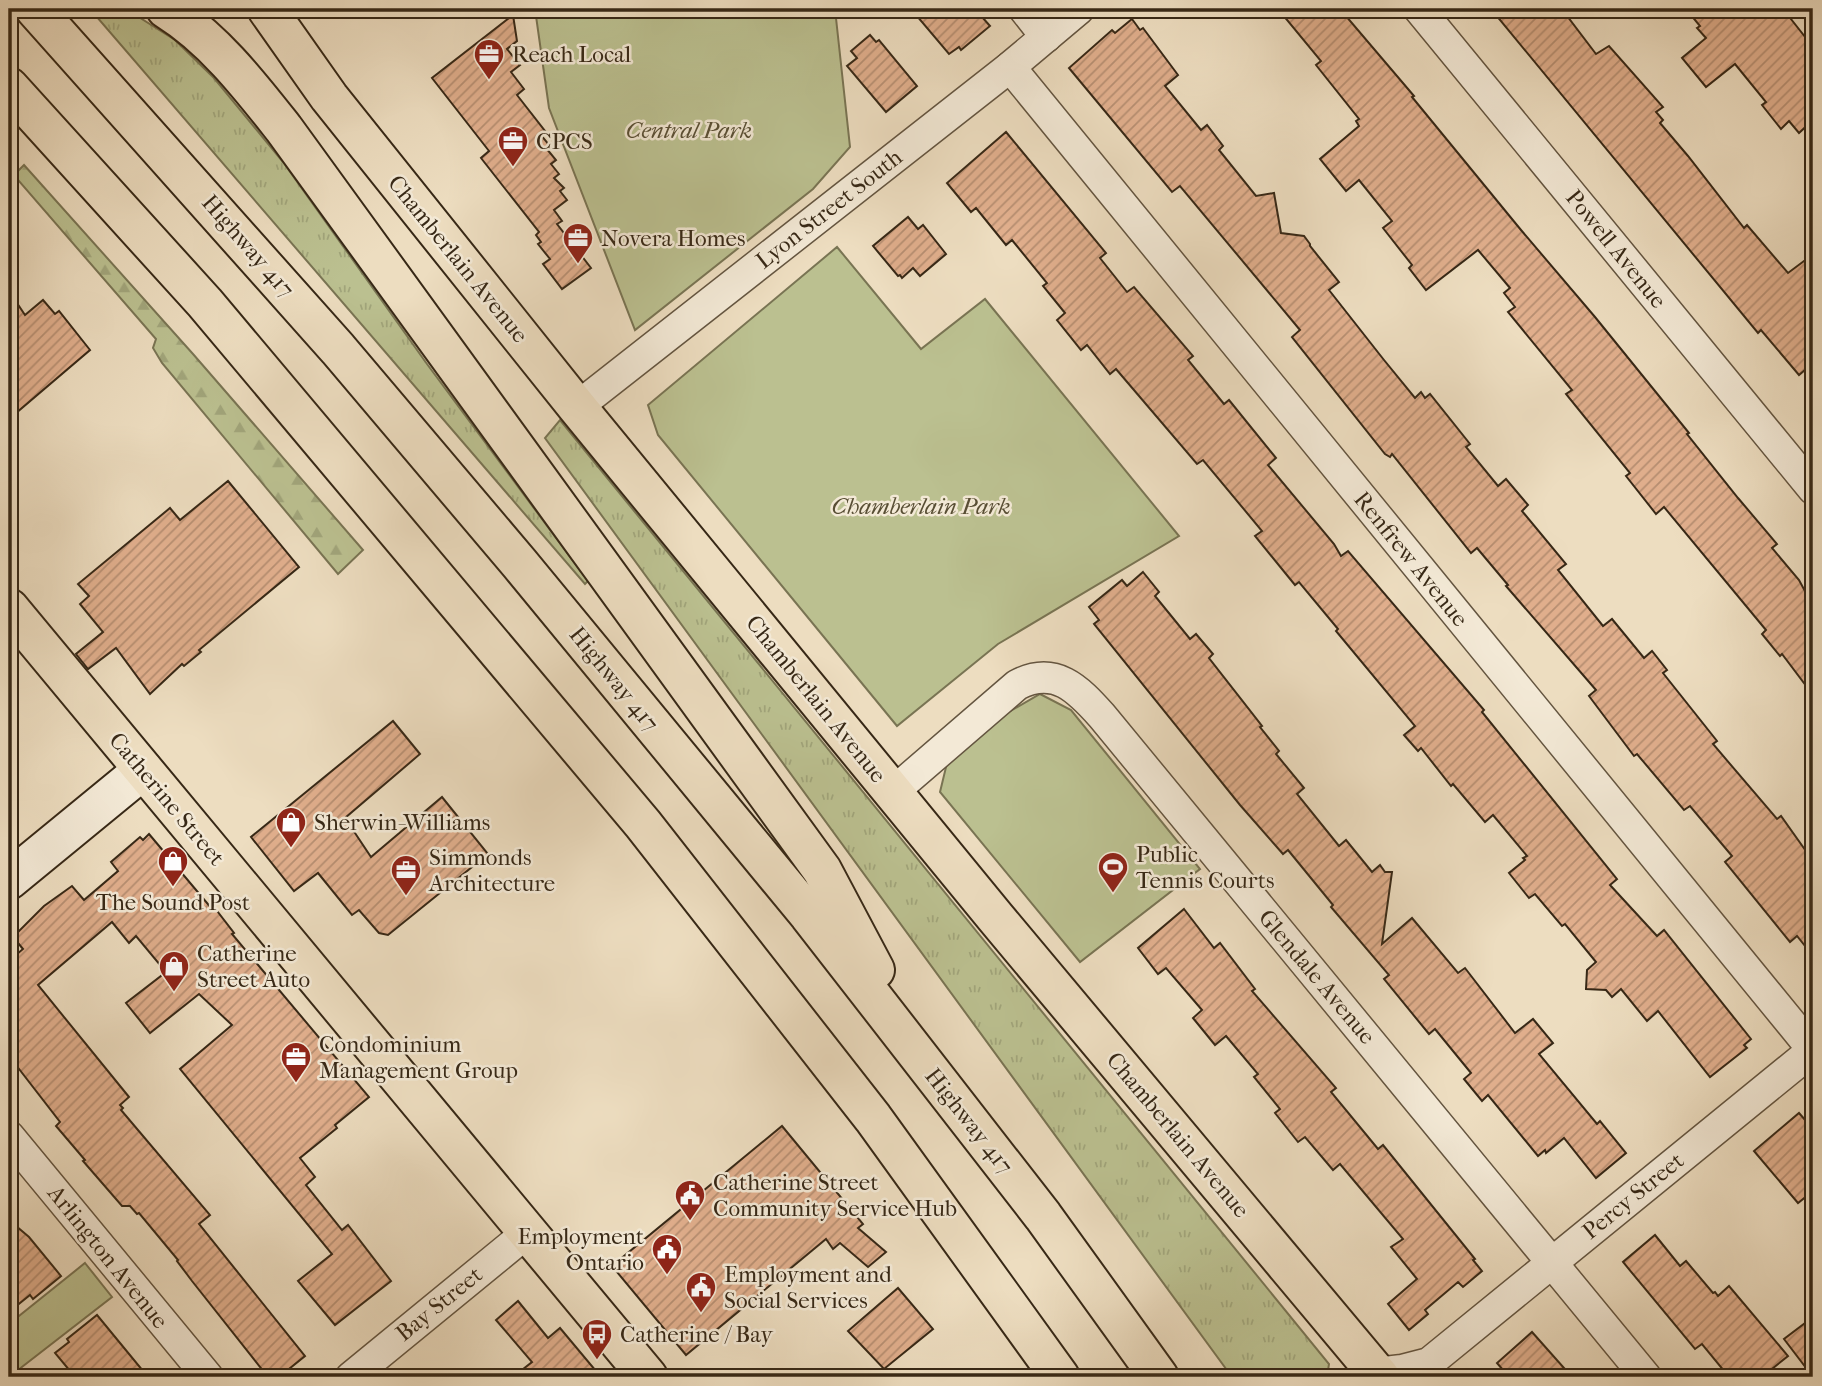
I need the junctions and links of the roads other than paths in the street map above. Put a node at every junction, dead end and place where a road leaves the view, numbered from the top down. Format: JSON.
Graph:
{"nodes":[{"id":1,"x":35,"y":9,"type":"edge"},
{"id":2,"x":166,"y":9,"type":"edge"},
{"id":3,"x":242,"y":9,"type":"edge"},
{"id":4,"x":267,"y":9,"type":"edge"},
{"id":5,"x":1024,"y":9,"type":"edge"},
{"id":6,"x":1079,"y":9,"type":"edge"},
{"id":7,"x":1419,"y":9,"type":"edge"},
{"id":8,"x":1045,"y":37,"type":"junction"},
{"id":9,"x":1010,"y":67,"type":"junction"},
{"id":10,"x":9,"y":87,"type":"edge"},
{"id":11,"x":329,"y":97,"type":"junction"},
{"id":12,"x":577,"y":407,"type":"junction"},
{"id":13,"x":1813,"y":489,"type":"edge"},
{"id":14,"x":9,"y":608,"type":"edge"},
{"id":15,"x":143,"y":769,"type":"junction"},
{"id":16,"x":893,"y":792,"type":"junction"},
{"id":17,"x":9,"y":880,"type":"edge"},
{"id":18,"x":1813,"y":1050,"type":"edge"},
{"id":19,"x":932,"y":1073,"type":"junction"},
{"id":20,"x":9,"y":1136,"type":"edge"},
{"id":21,"x":528,"y":1232,"type":"junction"},
{"id":22,"x":1551,"y":1262,"type":"junction"},
{"id":23,"x":1032,"y":1340,"type":"junction"},
{"id":24,"x":1454,"y":1343,"type":"junction"},
{"id":25,"x":1371,"y":1371,"type":"edge"},
{"id":26,"x":208,"y":1377,"type":"edge"},
{"id":27,"x":351,"y":1377,"type":"edge"},
{"id":28,"x":648,"y":1377,"type":"edge"},
{"id":29,"x":1052,"y":1377,"type":"edge"},
{"id":30,"x":1060,"y":1377,"type":"edge"},
{"id":31,"x":1159,"y":1377,"type":"edge"},
{"id":32,"x":1437,"y":1377,"type":"edge"},
{"id":33,"x":1646,"y":1377,"type":"edge"}],
"edges":[{"from":1,"to":19,"type":"main road","name":"Highway 417"},
{"from":2,"to":19,"type":"main road"},
{"from":3,"to":11,"type":"main road"},
{"from":4,"to":11,"type":"main road","name":"Chamberlain Avenue"},
{"from":5,"to":8,"type":"street"},
{"from":6,"to":8,"type":"street","name":"Lyon Street South"},
{"from":7,"to":13,"type":"street","name":"Powell Avenue"},
{"from":8,"to":9,"type":"street","name":"Lyon Street South"},
{"from":9,"to":12,"type":"street","name":"Lyon Street South"},
{"from":9,"to":18,"type":"street","name":"Renfrew Avenue"},
{"from":10,"to":23,"type":"main road"},
{"from":11,"to":12,"type":"main road","name":"Chamberlain Avenue"},
{"from":12,"to":16,"type":"main road","name":"Chamberlain Avenue"},
{"from":14,"to":15,"type":"main road","name":"Catherine Street"},
{"from":15,"to":17,"type":"main road"},
{"from":15,"to":21,"type":"main road","name":"Catherine Street"},
{"from":16,"to":22,"type":"street","name":"Glendale Avenue"},
{"from":16,"to":25,"type":"main road","name":"Chamberlain Avenue"},
{"from":18,"to":22,"type":"street","name":"Percy Street"},
{"from":19,"to":31,"type":"main road","name":"Highway 417"},
{"from":20,"to":26,"type":"street","name":"Arlington Avenue"},
{"from":21,"to":27,"type":"street","name":"Bay Street"},
{"from":21,"to":28,"type":"main road","name":"Catherine Street"},
{"from":22,"to":24,"type":"street","name":"Percy Street"},
{"from":22,"to":33,"type":"street","name":"Glendale Avenue"},
{"from":23,"to":29,"type":"main road"},
{"from":23,"to":30,"type":"main road"},
{"from":24,"to":25,"type":"street","name":"Percy Street"},
{"from":24,"to":32,"type":"street","name":"Percy Street"}]}
